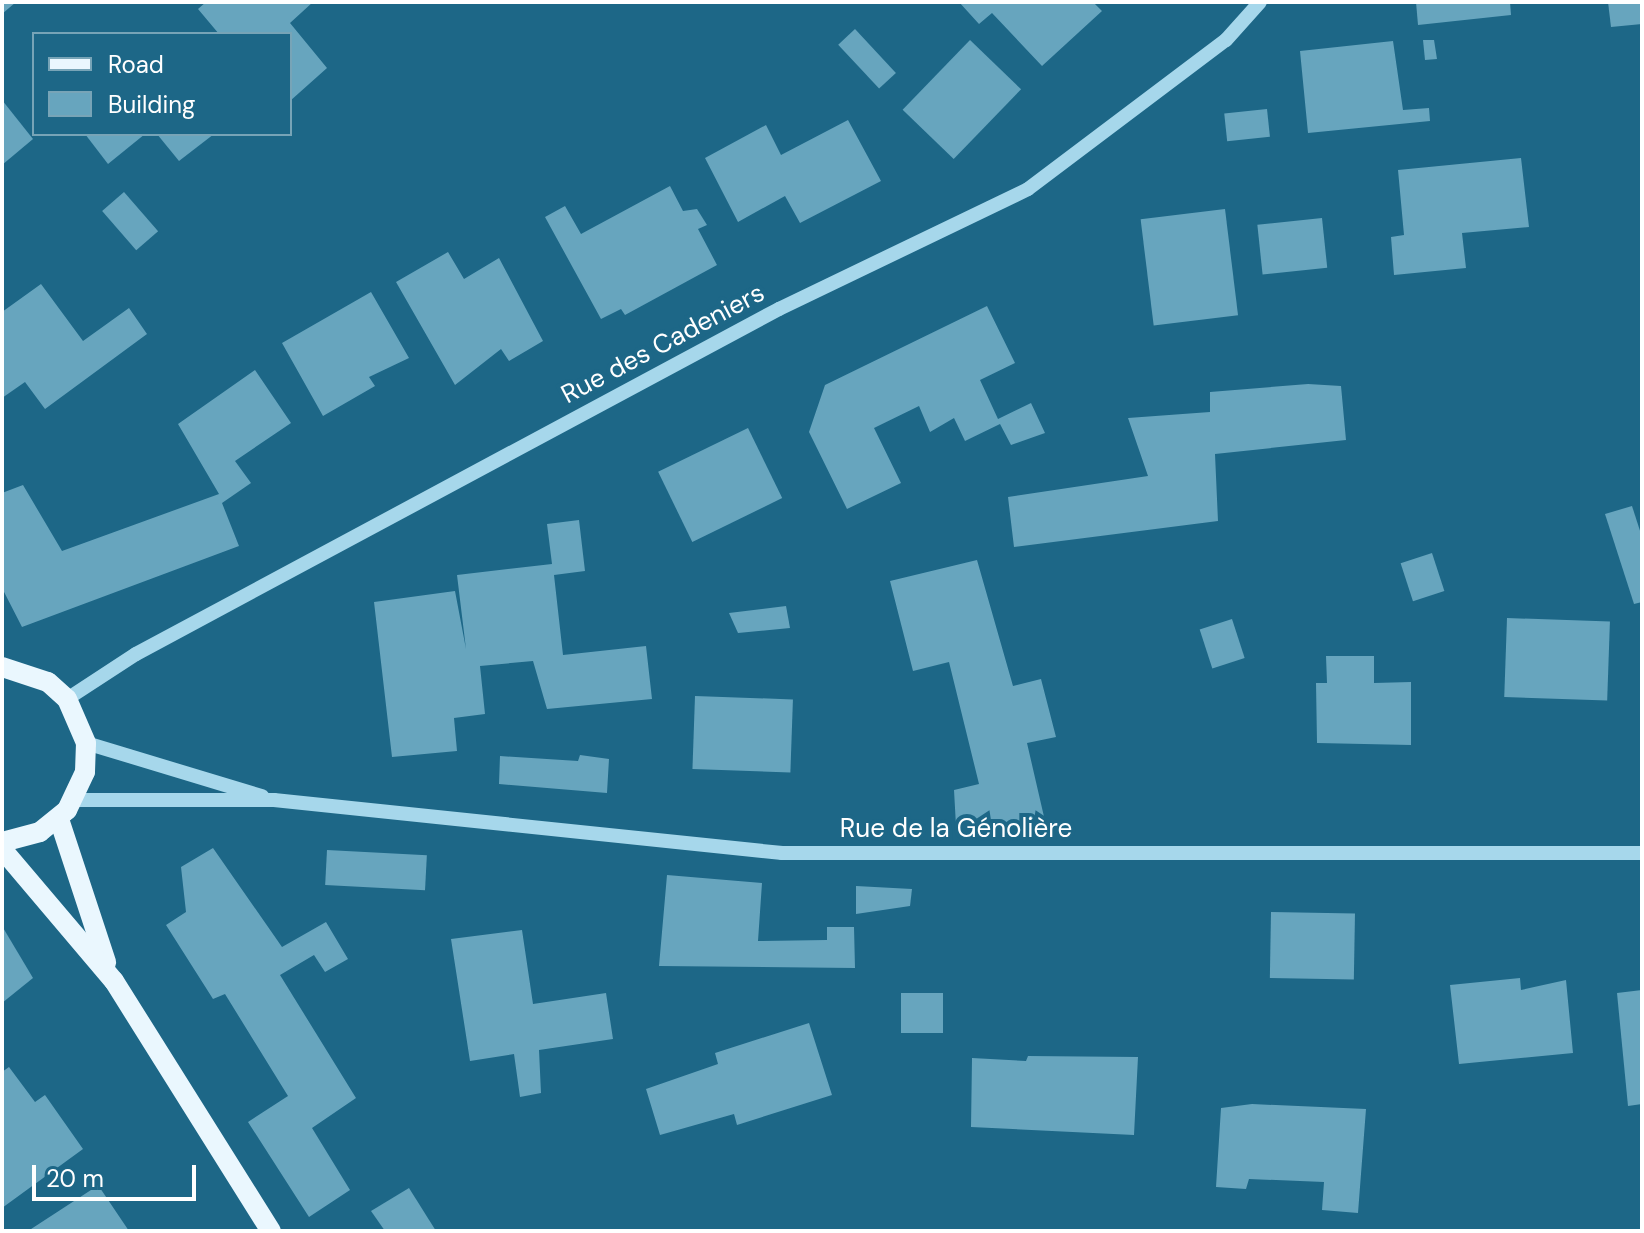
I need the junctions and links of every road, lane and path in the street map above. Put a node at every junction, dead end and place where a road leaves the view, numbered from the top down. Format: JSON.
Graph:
{"nodes":[{"id":1,"x":1260,"y":2,"type":"edge"},
{"id":2,"x":2,"y":667,"type":"edge"},
{"id":3,"x":67,"y":699,"type":"junction"},
{"id":4,"x":86,"y":743,"type":"junction"},
{"id":5,"x":74,"y":800,"type":"junction"},
{"id":6,"x":274,"y":800,"type":"junction"},
{"id":7,"x":59,"y":819,"type":"junction"},
{"id":8,"x":2,"y":842,"type":"edge"},
{"id":9,"x":2,"y":849,"type":"edge"},
{"id":10,"x":1642,"y":853,"type":"edge"},
{"id":11,"x":114,"y":981,"type":"junction"},
{"id":12,"x":271,"y":1231,"type":"edge"}],
"edges":[{"from":1,"to":3,"type":"street","name":"Rue des Cadeniers"},
{"from":2,"to":3,"type":"main road"},
{"from":3,"to":4,"type":"main road"},
{"from":4,"to":5,"type":"main road"},
{"from":4,"to":6,"type":"street","name":"Rue de la Génolière"},
{"from":5,"to":6,"type":"street","name":"Rue de la Génolière"},
{"from":5,"to":7,"type":"main road"},
{"from":6,"to":10,"type":"street","name":"Rue de la Génolière"},
{"from":7,"to":8,"type":"main road"},
{"from":7,"to":11,"type":"main road"},
{"from":9,"to":11,"type":"main road"},
{"from":11,"to":12,"type":"main road"}]}
